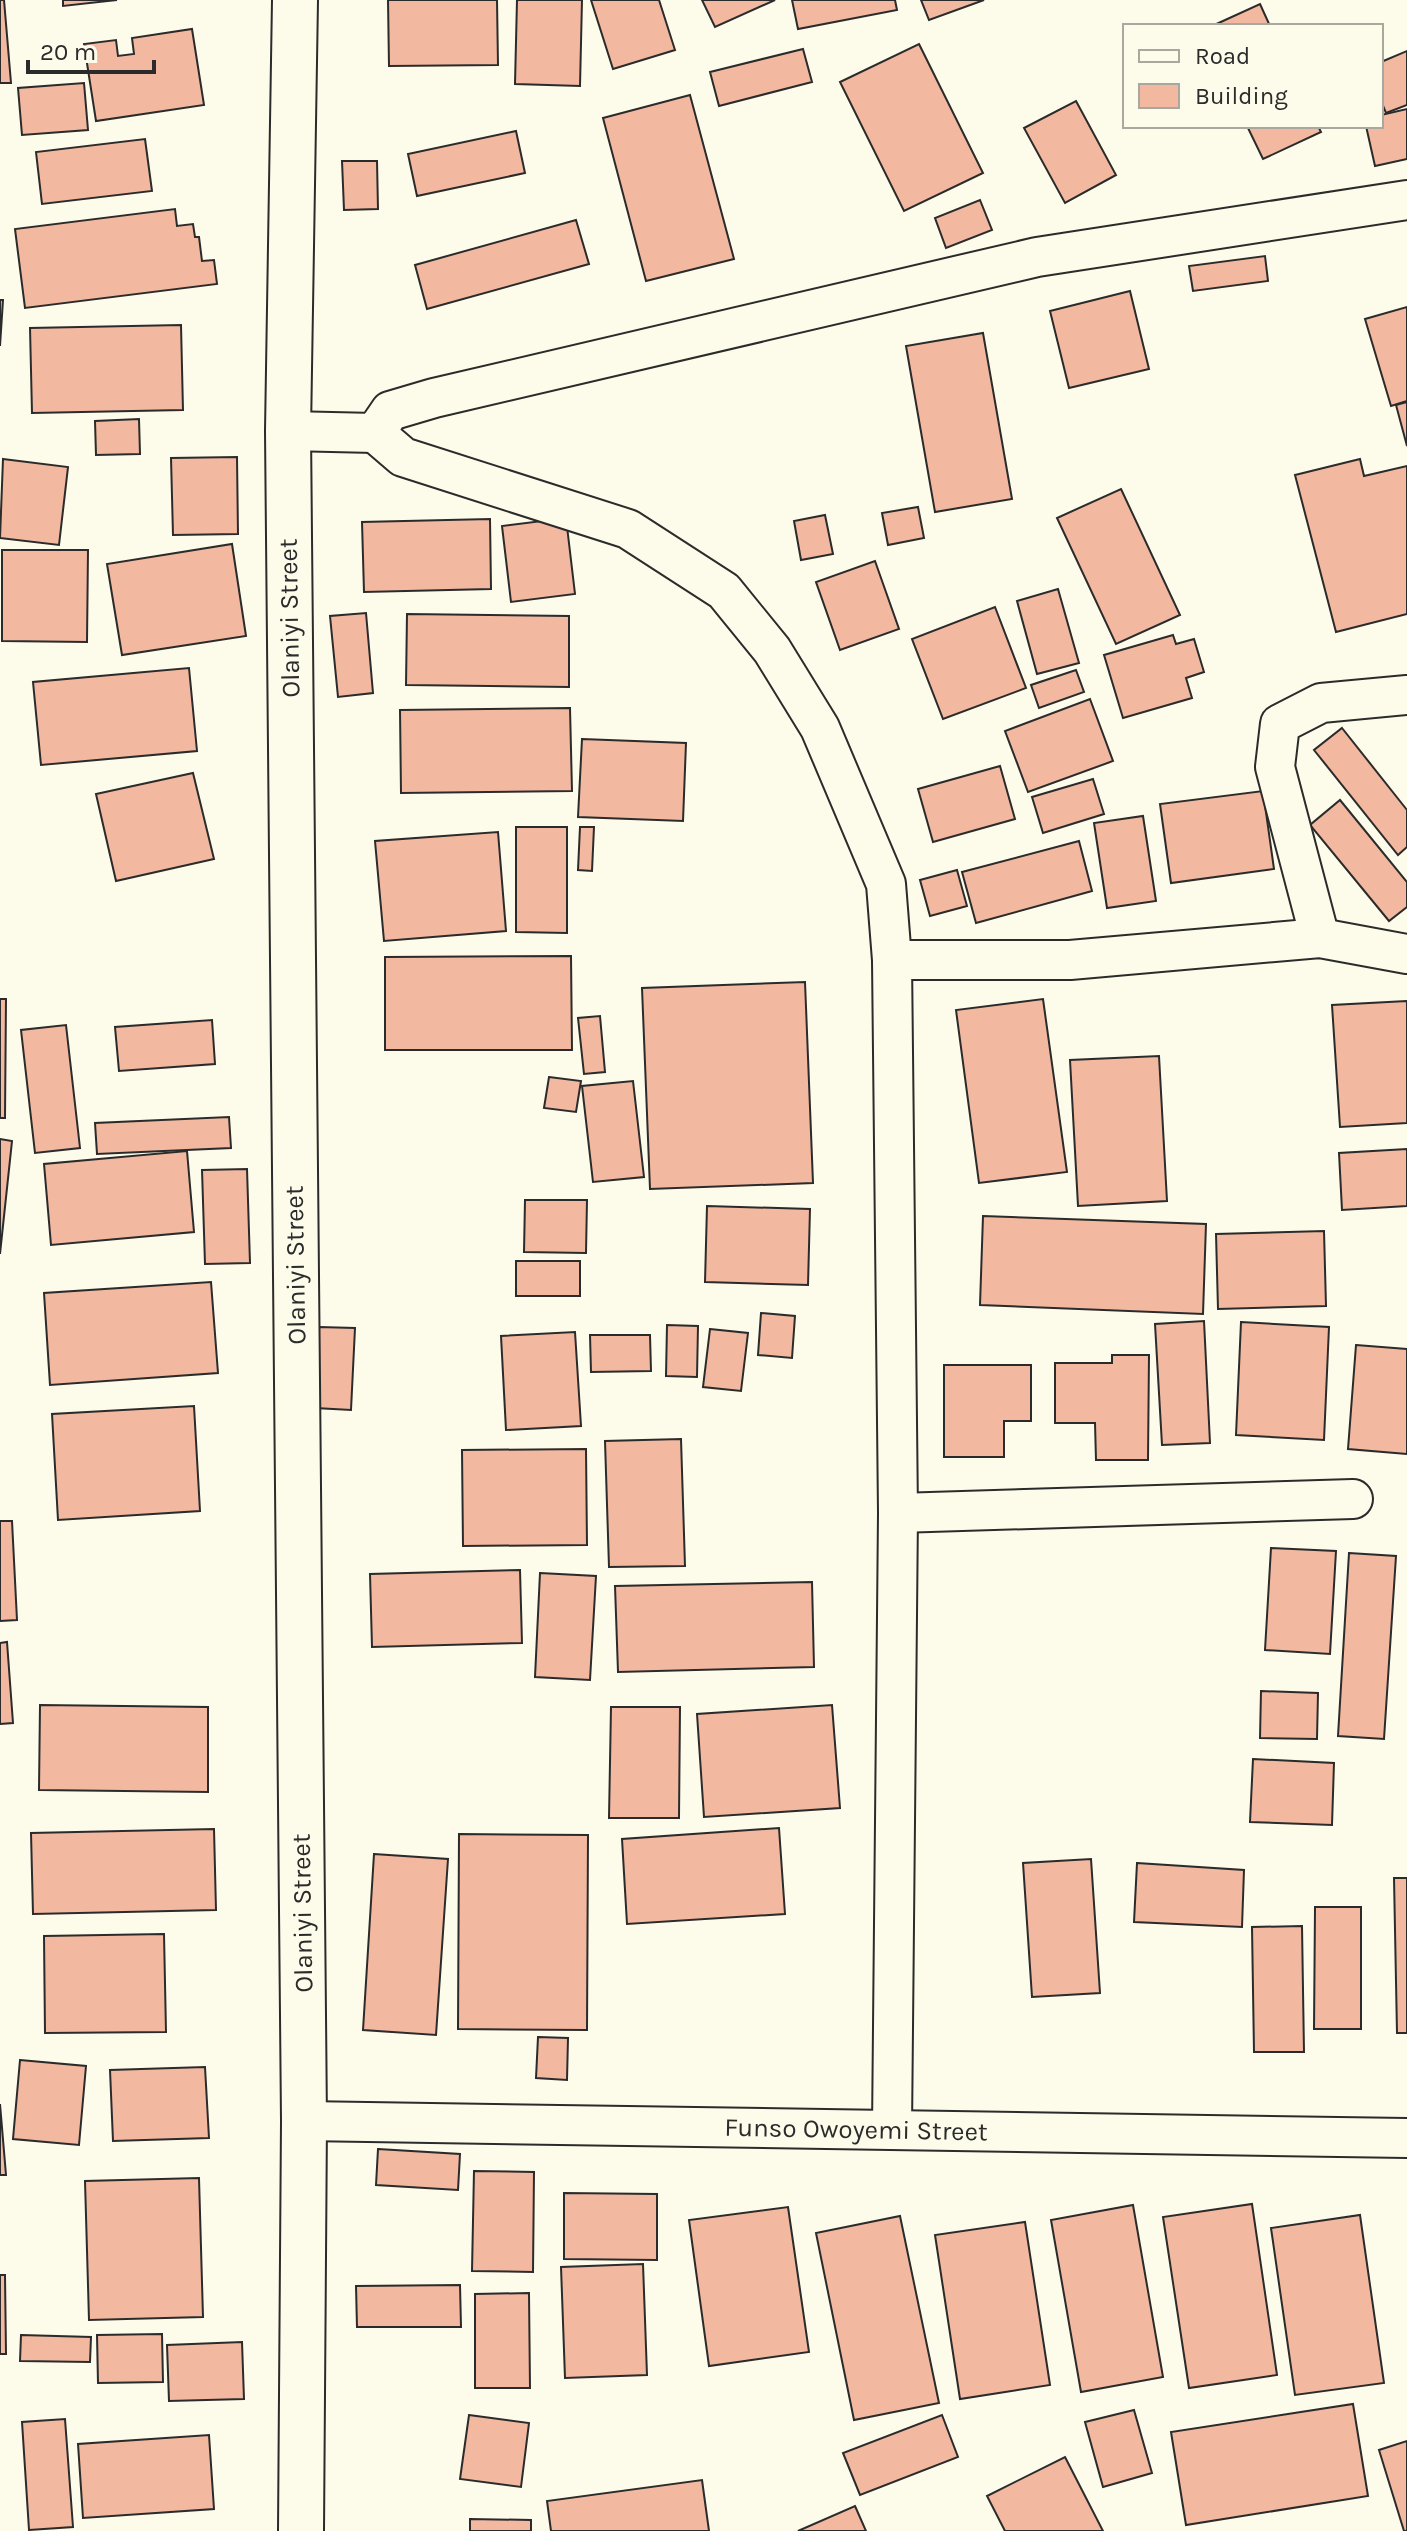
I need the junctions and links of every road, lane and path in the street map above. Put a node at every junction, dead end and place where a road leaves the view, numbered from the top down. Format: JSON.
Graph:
{"nodes":[{"id":1,"x":295,"y":0,"type":"edge"},
{"id":2,"x":1407,"y":200,"type":"edge"},
{"id":3,"x":288,"y":431,"type":"junction"},
{"id":4,"x":375,"y":433,"type":"junction"},
{"id":5,"x":1407,"y":695,"type":"edge"},
{"id":6,"x":1320,"y":938,"type":"junction"},
{"id":7,"x":1407,"y":954,"type":"edge"},
{"id":8,"x":892,"y":960,"type":"junction"},
{"id":9,"x":1353,"y":1499,"type":"dead end"},
{"id":10,"x":898,"y":1513,"type":"junction"},
{"id":11,"x":304,"y":2121,"type":"junction"},
{"id":12,"x":892,"y":2130,"type":"junction"},
{"id":13,"x":1407,"y":2138,"type":"edge"},
{"id":14,"x":301,"y":2531,"type":"edge"}],
"edges":[{"from":1,"to":3,"type":"street","name":"Olaniyi Street"},
{"from":2,"to":4,"type":"street"},
{"from":3,"to":4,"type":"street"},
{"from":3,"to":11,"type":"street","name":"Olaniyi Street"},
{"from":4,"to":8,"type":"street"},
{"from":5,"to":6,"type":"street"},
{"from":6,"to":7,"type":"street"},
{"from":6,"to":8,"type":"street"},
{"from":8,"to":10,"type":"street"},
{"from":9,"to":10,"type":"street"},
{"from":10,"to":12,"type":"street"},
{"from":11,"to":12,"type":"street","name":"Funso Owoyemi Street"},
{"from":11,"to":14,"type":"street","name":"Olaniyi Street"},
{"from":12,"to":13,"type":"street","name":"Funso Owoyemi Street"}]}
